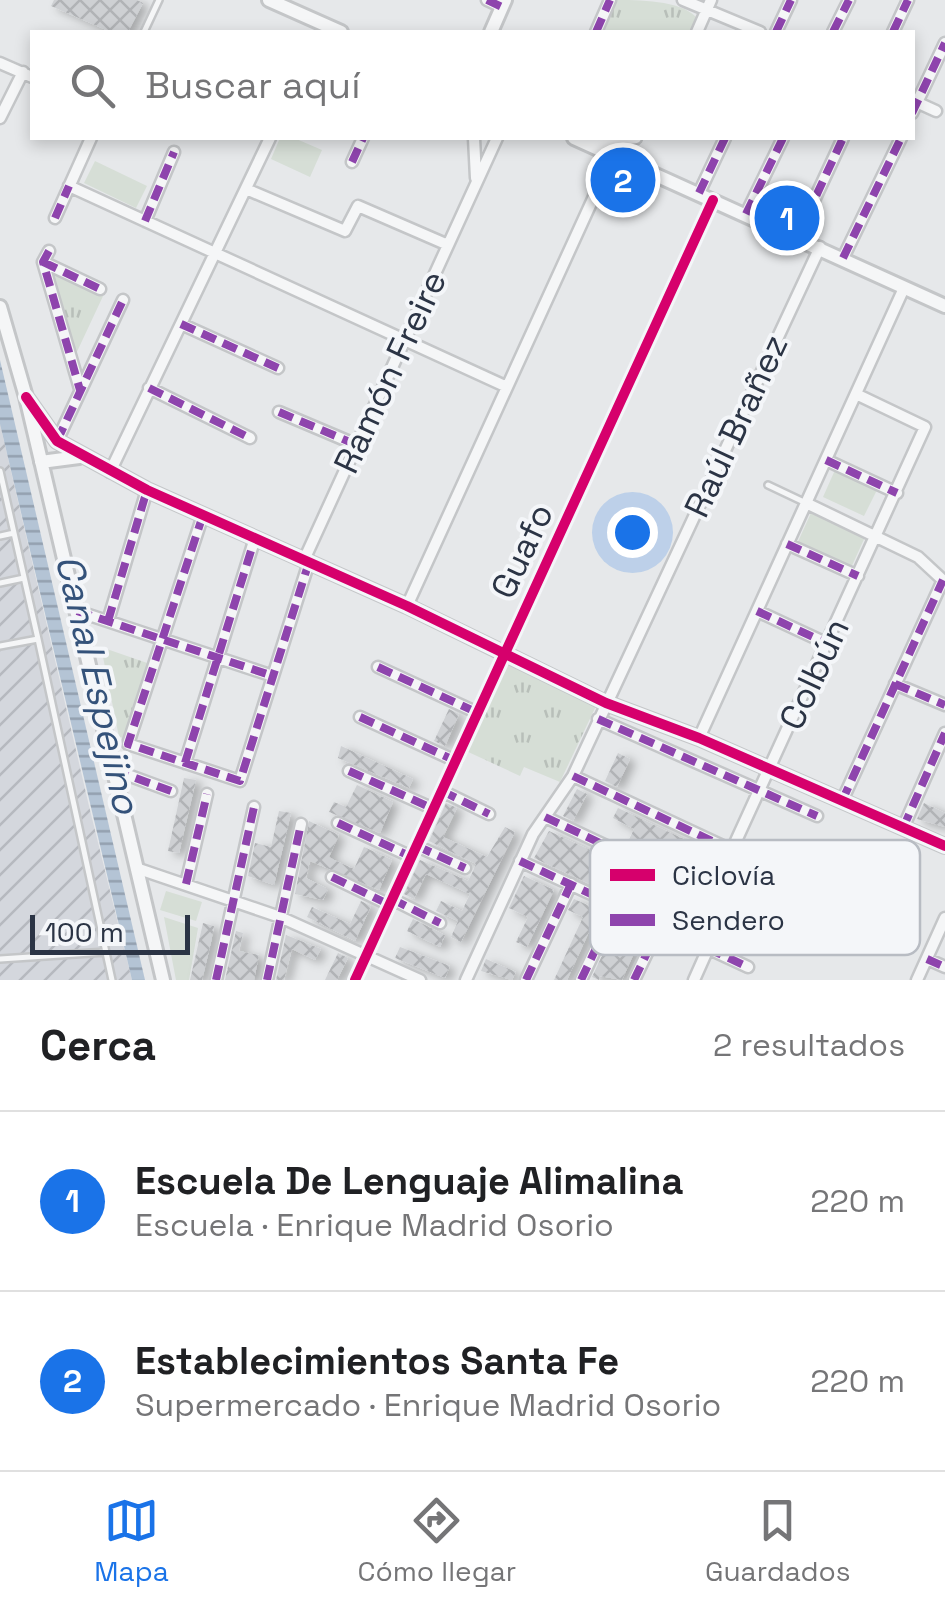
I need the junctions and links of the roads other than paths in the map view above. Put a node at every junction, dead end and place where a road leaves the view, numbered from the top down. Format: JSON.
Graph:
{"nodes":[{"id":1,"x":159,"y":0,"type":"edge"},
{"id":2,"x":268,"y":0,"type":"edge"},
{"id":3,"x":487,"y":0,"type":"edge"},
{"id":4,"x":610,"y":0,"type":"edge"},
{"id":5,"x":683,"y":0,"type":"edge"},
{"id":6,"x":791,"y":0,"type":"edge"},
{"id":7,"x":849,"y":0,"type":"edge"},
{"id":8,"x":908,"y":0,"type":"edge"},
{"id":9,"x":503,"y":3,"type":"edge"},
{"id":10,"x":708,"y":5,"type":"edge"},
{"id":11,"x":297,"y":6,"type":"edge"},
{"id":12,"x":321,"y":28,"type":"edge"},
{"id":13,"x":145,"y":30,"type":"edge"},
{"id":14,"x":492,"y":30,"type":"edge"},
{"id":15,"x":597,"y":30,"type":"edge"},
{"id":16,"x":698,"y":30,"type":"edge"},
{"id":17,"x":756,"y":30,"type":"edge"},
{"id":18,"x":777,"y":30,"type":"edge"},
{"id":19,"x":834,"y":30,"type":"edge"},
{"id":20,"x":894,"y":30,"type":"edge"},
{"id":21,"x":945,"y":43,"type":"edge"},
{"id":22,"x":0,"y":62,"type":"edge"},
{"id":23,"x":28,"y":74,"type":"edge"},
{"id":24,"x":915,"y":103,"type":"edge"},
{"id":25,"x":915,"y":105,"type":"edge"},
{"id":26,"x":936,"y":111,"type":"dead end"},
{"id":27,"x":0,"y":118,"type":"edge"},
{"id":28,"x":90,"y":140,"type":"edge"},
{"id":29,"x":269,"y":140,"type":"edge"},
{"id":30,"x":362,"y":140,"type":"edge"},
{"id":31,"x":474,"y":140,"type":"edge"},
{"id":32,"x":496,"y":140,"type":"edge"},
{"id":33,"x":581,"y":140,"type":"edge"},
{"id":34,"x":628,"y":140,"type":"edge"},
{"id":35,"x":724,"y":140,"type":"edge"},
{"id":36,"x":781,"y":140,"type":"edge"},
{"id":37,"x":843,"y":140,"type":"edge"},
{"id":38,"x":900,"y":140,"type":"edge"},
{"id":39,"x":174,"y":152,"type":"dead end"},
{"id":40,"x":613,"y":155,"type":"junction"},
{"id":41,"x":352,"y":162,"type":"dead end"},
{"id":42,"x":475,"y":184,"type":"junction"},
{"id":43,"x":68,"y":186,"type":"junction"},
{"id":44,"x":246,"y":189,"type":"junction"},
{"id":45,"x":699,"y":193,"type":"junction"},
{"id":46,"x":714,"y":200,"type":"junction"},
{"id":47,"x":746,"y":214,"type":"junction"},
{"id":48,"x":56,"y":218,"type":"dead end"},
{"id":49,"x":145,"y":222,"type":"junction"},
{"id":50,"x":796,"y":237,"type":"junction"},
{"id":51,"x":448,"y":245,"type":"junction"},
{"id":52,"x":820,"y":247,"type":"junction"},
{"id":53,"x":215,"y":253,"type":"junction"},
{"id":54,"x":844,"y":258,"type":"junction"},
{"id":55,"x":904,"y":288,"type":"junction"},
{"id":56,"x":100,"y":289,"type":"dead end"},
{"id":57,"x":122,"y":300,"type":"dead end"},
{"id":58,"x":945,"y":306,"type":"edge"},
{"id":59,"x":0,"y":307,"type":"edge"},
{"id":60,"x":180,"y":324,"type":"junction"},
{"id":61,"x":405,"y":340,"type":"junction"},
{"id":62,"x":278,"y":368,"type":"dead end"},
{"id":63,"x":507,"y":387,"type":"junction"},
{"id":64,"x":149,"y":388,"type":"junction"},
{"id":65,"x":80,"y":390,"type":"junction"},
{"id":66,"x":856,"y":394,"type":"junction"},
{"id":67,"x":26,"y":397,"type":"junction"},
{"id":68,"x":279,"y":412,"type":"dead end"},
{"id":69,"x":250,"y":438,"type":"dead end"},
{"id":70,"x":57,"y":442,"type":"junction"},
{"id":71,"x":356,"y":445,"type":"junction"},
{"id":72,"x":81,"y":457,"type":"junction"},
{"id":73,"x":40,"y":458,"type":"junction"},
{"id":74,"x":826,"y":460,"type":"junction"},
{"id":75,"x":0,"y":470,"type":"edge"},
{"id":76,"x":110,"y":472,"type":"junction"},
{"id":77,"x":768,"y":485,"type":"dead end"},
{"id":78,"x":147,"y":490,"type":"junction"},
{"id":79,"x":2,"y":491,"type":"edge"},
{"id":80,"x":896,"y":493,"type":"junction"},
{"id":81,"x":806,"y":503,"type":"junction"},
{"id":82,"x":202,"y":514,"type":"junction"},
{"id":83,"x":14,"y":533,"type":"junction"},
{"id":84,"x":0,"y":536,"type":"edge"},
{"id":85,"x":256,"y":538,"type":"junction"},
{"id":86,"x":877,"y":538,"type":"junction"},
{"id":87,"x":788,"y":544,"type":"junction"},
{"id":88,"x":306,"y":561,"type":"junction"},
{"id":89,"x":858,"y":576,"type":"junction"},
{"id":90,"x":24,"y":578,"type":"junction"},
{"id":91,"x":944,"y":581,"type":"edge"},
{"id":92,"x":0,"y":583,"type":"edge"},
{"id":93,"x":407,"y":606,"type":"junction"},
{"id":94,"x":78,"y":611,"type":"junction"},
{"id":95,"x":757,"y":611,"type":"junction"},
{"id":96,"x":108,"y":621,"type":"junction"},
{"id":97,"x":162,"y":638,"type":"junction"},
{"id":98,"x":38,"y":639,"type":"junction"},
{"id":99,"x":828,"y":644,"type":"junction"},
{"id":100,"x":1,"y":647,"type":"edge"},
{"id":101,"x":218,"y":657,"type":"junction"},
{"id":102,"x":504,"y":657,"type":"junction"},
{"id":103,"x":378,"y":668,"type":"dead end"},
{"id":104,"x":273,"y":676,"type":"junction"},
{"id":105,"x":895,"y":684,"type":"junction"},
{"id":106,"x":606,"y":703,"type":"junction"},
{"id":107,"x":945,"y":705,"type":"edge"},
{"id":108,"x":478,"y":713,"type":"junction"},
{"id":109,"x":360,"y":717,"type":"dead end"},
{"id":110,"x":598,"y":720,"type":"junction"},
{"id":111,"x":945,"y":733,"type":"edge"},
{"id":112,"x":698,"y":738,"type":"junction"},
{"id":113,"x":456,"y":761,"type":"junction"},
{"id":114,"x":184,"y":763,"type":"junction"},
{"id":115,"x":770,"y":769,"type":"junction"},
{"id":116,"x":114,"y":770,"type":"junction"},
{"id":117,"x":349,"y":771,"type":"dead end"},
{"id":118,"x":573,"y":776,"type":"junction"},
{"id":119,"x":761,"y":790,"type":"junction"},
{"id":120,"x":171,"y":791,"type":"dead end"},
{"id":121,"x":442,"y":792,"type":"junction"},
{"id":122,"x":207,"y":794,"type":"dead end"},
{"id":123,"x":842,"y":801,"type":"junction"},
{"id":124,"x":254,"y":808,"type":"dead end"},
{"id":125,"x":434,"y":809,"type":"junction"},
{"id":126,"x":489,"y":814,"type":"dead end"},
{"id":127,"x":817,"y":816,"type":"dead end"},
{"id":128,"x":545,"y":818,"type":"junction"},
{"id":129,"x":301,"y":824,"type":"dead end"},
{"id":130,"x":338,"y":824,"type":"dead end"},
{"id":131,"x":904,"y":828,"type":"junction"},
{"id":132,"x":592,"y":840,"type":"edge"},
{"id":133,"x":711,"y":840,"type":"edge"},
{"id":134,"x":737,"y":840,"type":"edge"},
{"id":135,"x":945,"y":846,"type":"edge"},
{"id":136,"x":414,"y":851,"type":"junction"},
{"id":137,"x":520,"y":860,"type":"junction"},
{"id":138,"x":136,"y":868,"type":"junction"},
{"id":139,"x":465,"y":868,"type":"dead end"},
{"id":140,"x":332,"y":877,"type":"dead end"},
{"id":141,"x":186,"y":884,"type":"junction"},
{"id":142,"x":571,"y":884,"type":"junction"},
{"id":143,"x":590,"y":893,"type":"edge"},
{"id":144,"x":234,"y":899,"type":"junction"},
{"id":145,"x":391,"y":902,"type":"junction"},
{"id":146,"x":280,"y":917,"type":"junction"},
{"id":147,"x":945,"y":918,"type":"edge"},
{"id":148,"x":440,"y":922,"type":"dead end"},
{"id":149,"x":106,"y":952,"type":"junction"},
{"id":150,"x":593,"y":955,"type":"edge"},
{"id":151,"x":646,"y":955,"type":"edge"},
{"id":152,"x":705,"y":955,"type":"edge"},
{"id":153,"x":721,"y":955,"type":"edge"},
{"id":154,"x":366,"y":956,"type":"junction"},
{"id":155,"x":927,"y":958,"type":"junction"},
{"id":156,"x":0,"y":960,"type":"edge"},
{"id":157,"x":748,"y":967,"type":"dead end"},
{"id":158,"x":945,"y":967,"type":"edge"},
{"id":159,"x":112,"y":980,"type":"edge"},
{"id":160,"x":164,"y":980,"type":"edge"},
{"id":161,"x":216,"y":980,"type":"edge"},
{"id":162,"x":267,"y":980,"type":"edge"},
{"id":163,"x":355,"y":980,"type":"edge"},
{"id":164,"x":420,"y":980,"type":"edge"},
{"id":165,"x":466,"y":980,"type":"edge"},
{"id":166,"x":526,"y":980,"type":"edge"},
{"id":167,"x":582,"y":980,"type":"edge"},
{"id":168,"x":634,"y":980,"type":"edge"},
{"id":169,"x":694,"y":980,"type":"edge"},
{"id":170,"x":917,"y":980,"type":"edge"}],
"edges":[{"from":1,"to":13,"type":"lane"},
{"from":2,"to":11,"type":"street"},
{"from":3,"to":9,"type":"street"},
{"from":4,"to":15,"type":"street"},
{"from":5,"to":10,"type":"street"},
{"from":6,"to":18,"type":"street"},
{"from":7,"to":19,"type":"street"},
{"from":8,"to":20,"type":"street"},
{"from":9,"to":14,"type":"street"},
{"from":10,"to":16,"type":"street"},
{"from":10,"to":17,"type":"street"},
{"from":11,"to":12,"type":"street"},
{"from":21,"to":24,"type":"street"},
{"from":22,"to":23,"type":"street"},
{"from":23,"to":27,"type":"street"},
{"from":25,"to":26,"type":"street"},
{"from":28,"to":43,"type":"street"},
{"from":29,"to":44,"type":"street"},
{"from":30,"to":41,"type":"street"},
{"from":31,"to":42,"type":"street","name":"Ramón Freire"},
{"from":32,"to":42,"type":"street","name":"Ramón Freire"},
{"from":33,"to":34,"type":"street"},
{"from":33,"to":40,"type":"street"},
{"from":35,"to":45,"type":"street"},
{"from":36,"to":47,"type":"street"},
{"from":37,"to":50,"type":"street"},
{"from":38,"to":54,"type":"street"},
{"from":39,"to":49,"type":"street"},
{"from":40,"to":45,"type":"street"},
{"from":40,"to":63,"type":"street"},
{"from":42,"to":51,"type":"street","name":"Ramón Freire"},
{"from":43,"to":48,"type":"street"},
{"from":43,"to":49,"type":"street"},
{"from":44,"to":51,"type":"street"},
{"from":44,"to":53,"type":"street"},
{"from":45,"to":46,"type":"street"},
{"from":46,"to":47,"type":"street"},
{"from":46,"to":102,"type":"street","name":"Guafo"},
{"from":47,"to":50,"type":"street"},
{"from":49,"to":53,"type":"street"},
{"from":50,"to":52,"type":"street"},
{"from":51,"to":61,"type":"street","name":"Ramón Freire"},
{"from":52,"to":54,"type":"street"},
{"from":52,"to":106,"type":"street","name":"Raúl Brañez"},
{"from":53,"to":60,"type":"street"},
{"from":53,"to":61,"type":"street"},
{"from":54,"to":55,"type":"street"},
{"from":55,"to":58,"type":"street"},
{"from":55,"to":66,"type":"street"},
{"from":56,"to":65,"type":"street"},
{"from":57,"to":65,"type":"street"},
{"from":59,"to":67,"type":"street"},
{"from":60,"to":62,"type":"street"},
{"from":60,"to":64,"type":"street"},
{"from":61,"to":63,"type":"street"},
{"from":61,"to":71,"type":"street","name":"Ramón Freire"},
{"from":63,"to":93,"type":"street"},
{"from":64,"to":69,"type":"street"},
{"from":64,"to":76,"type":"street"},
{"from":65,"to":70,"type":"street"},
{"from":66,"to":74,"type":"street"},
{"from":66,"to":80,"type":"street","name":"Colbún"},
{"from":67,"to":70,"type":"street"},
{"from":67,"to":73,"type":"street"},
{"from":68,"to":71,"type":"street"},
{"from":70,"to":72,"type":"street"},
{"from":70,"to":73,"type":"street"},
{"from":71,"to":88,"type":"street","name":"Ramón Freire"},
{"from":72,"to":73,"type":"street"},
{"from":72,"to":76,"type":"street"},
{"from":73,"to":94,"type":"street"},
{"from":74,"to":80,"type":"street"},
{"from":74,"to":81,"type":"street"},
{"from":75,"to":79,"type":"lane"},
{"from":76,"to":78,"type":"street"},
{"from":77,"to":81,"type":"lane"},
{"from":78,"to":82,"type":"street"},
{"from":78,"to":96,"type":"street"},
{"from":79,"to":83,"type":"lane"},
{"from":80,"to":86,"type":"street","name":"Colbún"},
{"from":81,"to":86,"type":"street"},
{"from":81,"to":87,"type":"street"},
{"from":82,"to":85,"type":"street"},
{"from":82,"to":97,"type":"street"},
{"from":83,"to":84,"type":"lane"},
{"from":83,"to":90,"type":"lane"},
{"from":85,"to":88,"type":"street"},
{"from":85,"to":101,"type":"street"},
{"from":86,"to":89,"type":"street","name":"Colbún"},
{"from":86,"to":91,"type":"street"},
{"from":87,"to":89,"type":"street"},
{"from":87,"to":95,"type":"street"},
{"from":88,"to":93,"type":"street"},
{"from":88,"to":104,"type":"street","name":"Ramón Freire"},
{"from":89,"to":99,"type":"street","name":"Colbún"},
{"from":90,"to":92,"type":"lane"},
{"from":90,"to":98,"type":"lane"},
{"from":91,"to":105,"type":"street"},
{"from":93,"to":102,"type":"street"},
{"from":94,"to":96,"type":"street"},
{"from":94,"to":116,"type":"street"},
{"from":95,"to":99,"type":"street"},
{"from":95,"to":112,"type":"street"},
{"from":96,"to":97,"type":"street"},
{"from":97,"to":101,"type":"street"},
{"from":97,"to":114,"type":"street"},
{"from":98,"to":100,"type":"lane"},
{"from":98,"to":149,"type":"lane"},
{"from":99,"to":115,"type":"street","name":"Colbún"},
{"from":101,"to":104,"type":"street"},
{"from":101,"to":114,"type":"street"},
{"from":102,"to":106,"type":"street"},
{"from":102,"to":108,"type":"street","name":"Guafo"},
{"from":103,"to":108,"type":"street"},
{"from":104,"to":114,"type":"street","name":"Ramón Freire"},
{"from":105,"to":107,"type":"street"},
{"from":105,"to":123,"type":"street"},
{"from":106,"to":110,"type":"street","name":"Raúl Brañez"},
{"from":106,"to":112,"type":"street"},
{"from":108,"to":113,"type":"street","name":"Guafo"},
{"from":109,"to":113,"type":"street"},
{"from":110,"to":118,"type":"street","name":"Raúl Brañez"},
{"from":110,"to":119,"type":"street"},
{"from":111,"to":131,"type":"street"},
{"from":112,"to":115,"type":"street"},
{"from":113,"to":121,"type":"street","name":"Guafo"},
{"from":115,"to":119,"type":"street","name":"Colbún"},
{"from":115,"to":123,"type":"street"},
{"from":116,"to":120,"type":"street"},
{"from":116,"to":138,"type":"street"},
{"from":117,"to":125,"type":"street"},
{"from":118,"to":128,"type":"street","name":"Raúl Brañez"},
{"from":118,"to":133,"type":"street"},
{"from":119,"to":127,"type":"street"},
{"from":119,"to":134,"type":"street","name":"Colbún"},
{"from":121,"to":125,"type":"street","name":"Guafo"},
{"from":121,"to":126,"type":"street"},
{"from":122,"to":141,"type":"street"},
{"from":123,"to":131,"type":"street"},
{"from":124,"to":144,"type":"street"},
{"from":125,"to":136,"type":"street","name":"Guafo"},
{"from":128,"to":132,"type":"street"},
{"from":128,"to":137,"type":"street","name":"Raúl Brañez"},
{"from":129,"to":146,"type":"street"},
{"from":130,"to":136,"type":"street"},
{"from":131,"to":135,"type":"street"},
{"from":136,"to":139,"type":"street"},
{"from":136,"to":145,"type":"street","name":"Guafo"},
{"from":137,"to":142,"type":"street"},
{"from":137,"to":165,"type":"street","name":"Raúl Brañez"},
{"from":138,"to":141,"type":"street"},
{"from":138,"to":160,"type":"street"},
{"from":140,"to":145,"type":"street"},
{"from":141,"to":144,"type":"street"},
{"from":142,"to":143,"type":"street"},
{"from":142,"to":166,"type":"street"},
{"from":144,"to":146,"type":"street"},
{"from":144,"to":161,"type":"street"},
{"from":145,"to":148,"type":"street"},
{"from":145,"to":154,"type":"street","name":"Guafo"},
{"from":146,"to":154,"type":"street"},
{"from":146,"to":162,"type":"street"},
{"from":147,"to":155,"type":"street"},
{"from":149,"to":156,"type":"lane"},
{"from":149,"to":159,"type":"lane"},
{"from":150,"to":167,"type":"street"},
{"from":151,"to":168,"type":"street"},
{"from":152,"to":169,"type":"street","name":"Colbún"},
{"from":153,"to":157,"type":"street"},
{"from":154,"to":163,"type":"street","name":"Guafo"},
{"from":154,"to":164,"type":"street"},
{"from":155,"to":158,"type":"street"},
{"from":155,"to":170,"type":"street"}]}
